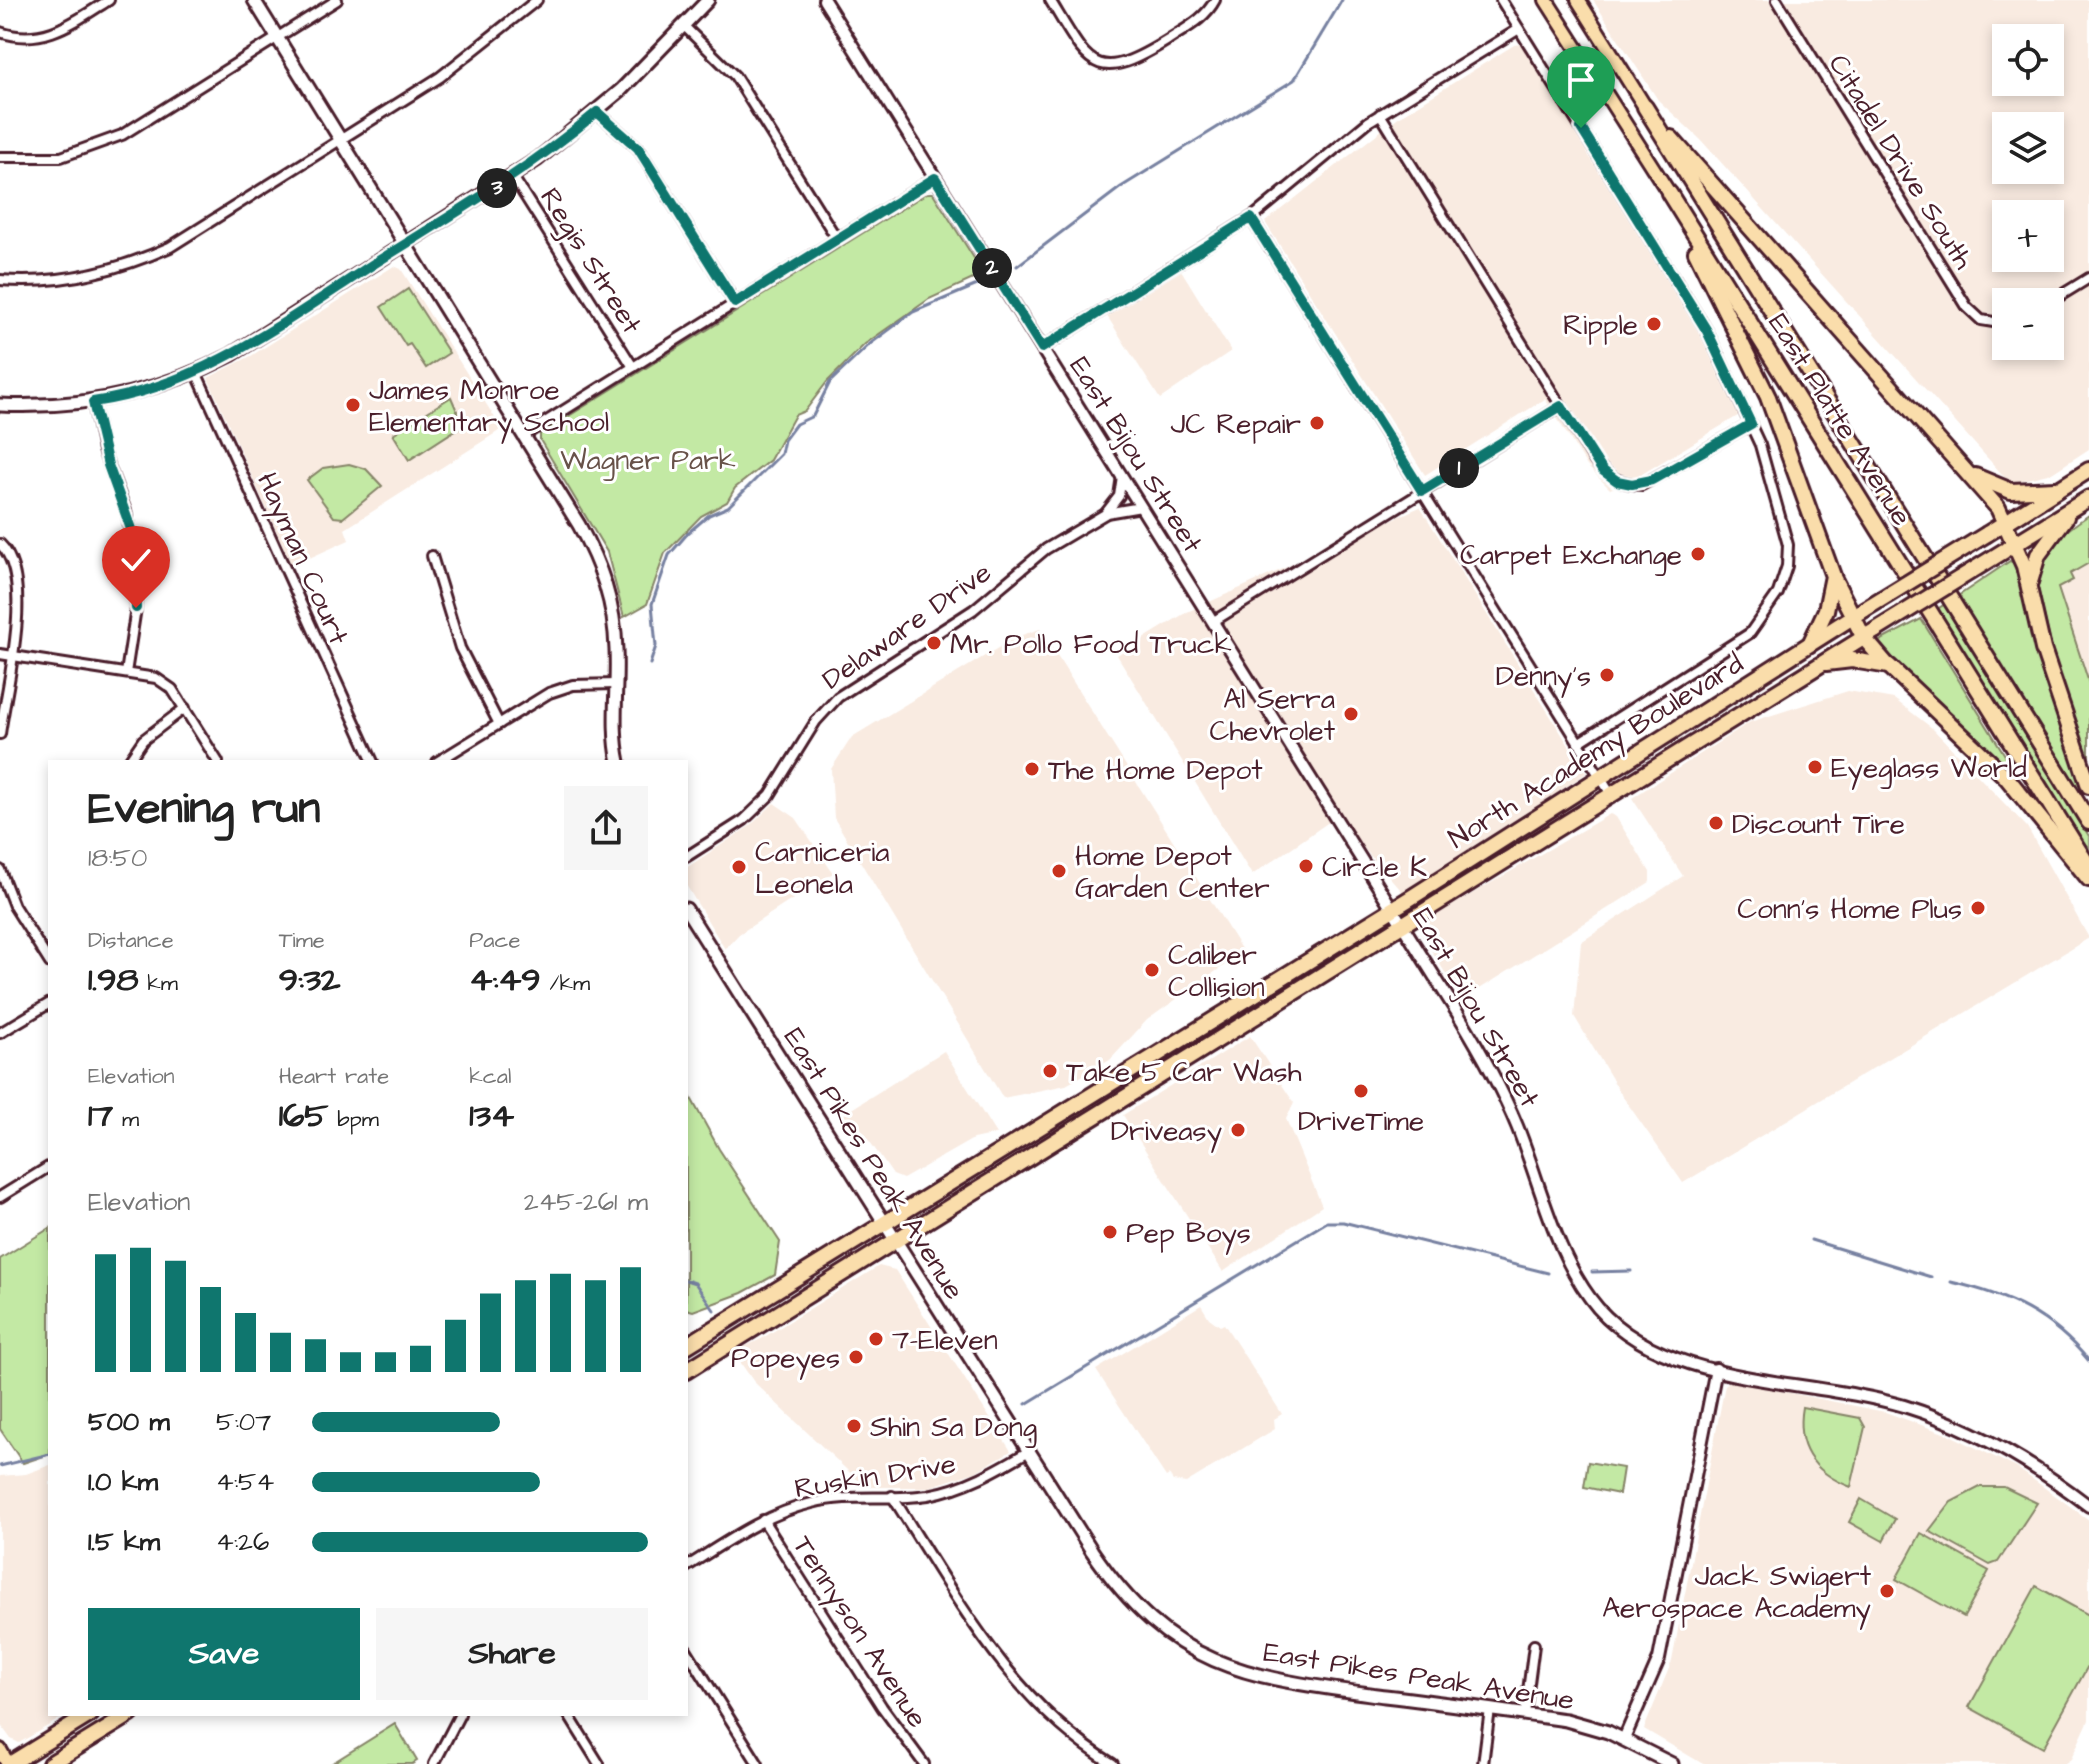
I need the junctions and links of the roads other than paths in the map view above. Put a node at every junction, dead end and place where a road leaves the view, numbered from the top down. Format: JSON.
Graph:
{"nodes":[{"id":1,"x":109,"y":0,"type":"edge"},
{"id":2,"x":254,"y":0,"type":"edge"},
{"id":3,"x":337,"y":0,"type":"edge"},
{"id":4,"x":537,"y":0,"type":"edge"},
{"id":5,"x":708,"y":0,"type":"edge"},
{"id":6,"x":824,"y":0,"type":"edge"},
{"id":7,"x":1050,"y":0,"type":"edge"},
{"id":8,"x":1215,"y":0,"type":"edge"},
{"id":9,"x":1501,"y":0,"type":"edge"},
{"id":10,"x":1546,"y":0,"type":"edge"},
{"id":11,"x":1578,"y":0,"type":"edge"},
{"id":12,"x":1777,"y":0,"type":"edge"},
{"id":13,"x":684,"y":26,"type":"junction"},
{"id":14,"x":1519,"y":29,"type":"junction"},
{"id":15,"x":0,"y":32,"type":"edge"},
{"id":16,"x":275,"y":37,"type":"junction"},
{"id":17,"x":1645,"y":107,"type":"junction"},
{"id":18,"x":597,"y":112,"type":"junction"},
{"id":19,"x":1380,"y":114,"type":"junction"},
{"id":20,"x":339,"y":141,"type":"junction"},
{"id":21,"x":0,"y":157,"type":"edge"},
{"id":22,"x":513,"y":177,"type":"junction"},
{"id":23,"x":935,"y":178,"type":"junction"},
{"id":24,"x":1669,"y":193,"type":"junction"},
{"id":25,"x":1251,"y":218,"type":"junction"},
{"id":26,"x":837,"y":239,"type":"junction"},
{"id":27,"x":404,"y":245,"type":"junction"},
{"id":28,"x":2089,"y":278,"type":"edge"},
{"id":29,"x":0,"y":280,"type":"edge"},
{"id":30,"x":2064,"y":293,"type":"edge"},
{"id":31,"x":735,"y":303,"type":"junction"},
{"id":32,"x":1992,"y":322,"type":"edge"},
{"id":33,"x":1042,"y":348,"type":"junction"},
{"id":34,"x":633,"y":367,"type":"junction"},
{"id":35,"x":196,"y":372,"type":"junction"},
{"id":36,"x":93,"y":402,"type":"junction"},
{"id":37,"x":0,"y":405,"type":"edge"},
{"id":38,"x":1561,"y":406,"type":"junction"},
{"id":39,"x":1751,"y":424,"type":"junction"},
{"id":40,"x":523,"y":436,"type":"junction"},
{"id":41,"x":2089,"y":470,"type":"edge"},
{"id":42,"x":1971,"y":475,"type":"junction"},
{"id":43,"x":1122,"y":476,"type":"junction"},
{"id":44,"x":2060,"y":488,"type":"junction"},
{"id":45,"x":1422,"y":491,"type":"junction"},
{"id":46,"x":2089,"y":498,"type":"edge"},
{"id":47,"x":1141,"y":507,"type":"junction"},
{"id":48,"x":2072,"y":509,"type":"junction"},
{"id":49,"x":1105,"y":514,"type":"junction"},
{"id":50,"x":2006,"y":522,"type":"junction"},
{"id":51,"x":0,"y":544,"type":"edge"},
{"id":52,"x":2010,"y":547,"type":"junction"},
{"id":53,"x":432,"y":556,"type":"dead end"},
{"id":54,"x":1833,"y":576,"type":"junction"},
{"id":55,"x":2029,"y":586,"type":"junction"},
{"id":56,"x":1858,"y":614,"type":"junction"},
{"id":57,"x":1214,"y":621,"type":"junction"},
{"id":58,"x":1870,"y":634,"type":"junction"},
{"id":59,"x":1809,"y":644,"type":"junction"},
{"id":60,"x":0,"y":654,"type":"edge"},
{"id":61,"x":11,"y":655,"type":"junction"},
{"id":62,"x":1822,"y":664,"type":"junction"},
{"id":63,"x":1889,"y":666,"type":"junction"},
{"id":64,"x":126,"y":673,"type":"junction"},
{"id":65,"x":616,"y":684,"type":"junction"},
{"id":66,"x":185,"y":708,"type":"junction"},
{"id":67,"x":499,"y":724,"type":"junction"},
{"id":68,"x":0,"y":734,"type":"edge"},
{"id":69,"x":1578,"y":743,"type":"junction"},
{"id":70,"x":2089,"y":754,"type":"edge"},
{"id":71,"x":129,"y":760,"type":"edge"},
{"id":72,"x":217,"y":760,"type":"edge"},
{"id":73,"x":372,"y":760,"type":"edge"},
{"id":74,"x":440,"y":760,"type":"edge"},
{"id":75,"x":619,"y":760,"type":"edge"},
{"id":76,"x":2089,"y":776,"type":"edge"},
{"id":77,"x":1600,"y":778,"type":"junction"},
{"id":78,"x":2089,"y":786,"type":"edge"},
{"id":79,"x":1612,"y":796,"type":"junction"},
{"id":80,"x":2089,"y":822,"type":"edge"},
{"id":81,"x":688,"y":856,"type":"edge"},
{"id":82,"x":2089,"y":867,"type":"edge"},
{"id":83,"x":0,"y":870,"type":"edge"},
{"id":84,"x":2089,"y":879,"type":"edge"},
{"id":85,"x":1393,"y":909,"type":"junction"},
{"id":86,"x":688,"y":912,"type":"edge"},
{"id":87,"x":1404,"y":926,"type":"junction"},
{"id":88,"x":48,"y":960,"type":"edge"},
{"id":89,"x":48,"y":1004,"type":"edge"},
{"id":90,"x":0,"y":1033,"type":"edge"},
{"id":91,"x":48,"y":1167,"type":"edge"},
{"id":92,"x":0,"y":1197,"type":"edge"},
{"id":93,"x":883,"y":1224,"type":"junction"},
{"id":94,"x":894,"y":1242,"type":"junction"},
{"id":95,"x":688,"y":1345,"type":"edge"},
{"id":96,"x":1716,"y":1369,"type":"junction"},
{"id":97,"x":688,"y":1370,"type":"edge"},
{"id":98,"x":1029,"y":1451,"type":"junction"},
{"id":99,"x":892,"y":1496,"type":"junction"},
{"id":100,"x":2089,"y":1506,"type":"edge"},
{"id":101,"x":763,"y":1520,"type":"junction"},
{"id":102,"x":688,"y":1566,"type":"edge"},
{"id":103,"x":1534,"y":1645,"type":"dead end"},
{"id":104,"x":688,"y":1652,"type":"edge"},
{"id":105,"x":1490,"y":1709,"type":"junction"},
{"id":106,"x":1525,"y":1714,"type":"junction"},
{"id":107,"x":88,"y":1716,"type":"edge"},
{"id":108,"x":128,"y":1716,"type":"edge"},
{"id":109,"x":459,"y":1716,"type":"edge"},
{"id":110,"x":569,"y":1716,"type":"edge"},
{"id":111,"x":1624,"y":1739,"type":"junction"},
{"id":112,"x":0,"y":1750,"type":"edge"},
{"id":113,"x":9,"y":1764,"type":"edge"},
{"id":114,"x":50,"y":1764,"type":"edge"},
{"id":115,"x":434,"y":1764,"type":"edge"},
{"id":116,"x":599,"y":1764,"type":"edge"},
{"id":117,"x":758,"y":1764,"type":"edge"},
{"id":118,"x":924,"y":1764,"type":"edge"},
{"id":119,"x":1113,"y":1764,"type":"edge"},
{"id":120,"x":1483,"y":1764,"type":"edge"},
{"id":121,"x":1672,"y":1764,"type":"edge"}],
"edges":[{"from":1,"to":15,"type":"street"},
{"from":2,"to":16,"type":"main road"},
{"from":3,"to":16,"type":"street"},
{"from":4,"to":20,"type":"street"},
{"from":5,"to":13,"type":"main road"},
{"from":6,"to":23,"type":"street","name":"East Bijou Street"},
{"from":7,"to":8,"type":"street"},
{"from":9,"to":14,"type":"street"},
{"from":10,"to":24,"type":"main road","name":"East Platte Avenue"},
{"from":11,"to":17,"type":"main road","name":"East Platte Avenue"},
{"from":12,"to":32,"type":"street","name":"Citadel Drive South"},
{"from":13,"to":18,"type":"main road"},
{"from":13,"to":26,"type":"street"},
{"from":14,"to":19,"type":"street"},
{"from":14,"to":39,"type":"street"},
{"from":16,"to":20,"type":"main road"},
{"from":16,"to":21,"type":"street"},
{"from":17,"to":42,"type":"highway"},
{"from":17,"to":80,"type":"highway","name":"East Platte Avenue"},
{"from":18,"to":22,"type":"main road"},
{"from":18,"to":31,"type":"street"},
{"from":19,"to":25,"type":"street"},
{"from":19,"to":38,"type":"street"},
{"from":20,"to":27,"type":"main road"},
{"from":20,"to":29,"type":"street"},
{"from":22,"to":27,"type":"main road"},
{"from":22,"to":34,"type":"street","name":"Regis Street"},
{"from":23,"to":26,"type":"street"},
{"from":23,"to":33,"type":"street","name":"East Bijou Street"},
{"from":24,"to":54,"type":"highway"},
{"from":24,"to":82,"type":"highway","name":"East Platte Avenue"},
{"from":25,"to":33,"type":"street"},
{"from":25,"to":45,"type":"street"},
{"from":26,"to":31,"type":"street"},
{"from":27,"to":35,"type":"main road"},
{"from":27,"to":40,"type":"main road"},
{"from":28,"to":30,"type":"street"},
{"from":31,"to":34,"type":"street"},
{"from":33,"to":43,"type":"street","name":"East Bijou Street"},
{"from":34,"to":40,"type":"street"},
{"from":35,"to":36,"type":"main road"},
{"from":35,"to":73,"type":"street","name":"Hayman Court"},
{"from":36,"to":37,"type":"main road"},
{"from":36,"to":64,"type":"street"},
{"from":38,"to":39,"type":"street"},
{"from":38,"to":45,"type":"street"},
{"from":39,"to":69,"type":"street"},
{"from":40,"to":65,"type":"main road"},
{"from":41,"to":44,"type":"highway","name":"North Academy Boulevard"},
{"from":42,"to":44,"type":"highway"},
{"from":42,"to":50,"type":"highway"},
{"from":43,"to":47,"type":"street","name":"East Bijou Street"},
{"from":43,"to":49,"type":"street"},
{"from":44,"to":50,"type":"highway","name":"North Academy Boulevard"},
{"from":45,"to":57,"type":"street"},
{"from":45,"to":69,"type":"street"},
{"from":46,"to":48,"type":"highway","name":"North Academy Boulevard"},
{"from":47,"to":49,"type":"street","name":"Delaware Drive"},
{"from":47,"to":57,"type":"street","name":"East Bijou Street"},
{"from":48,"to":52,"type":"highway","name":"North Academy Boulevard"},
{"from":48,"to":55,"type":"highway"},
{"from":49,"to":81,"type":"street","name":"Delaware Drive"},
{"from":50,"to":52,"type":"highway"},
{"from":50,"to":56,"type":"highway","name":"North Academy Boulevard","bridge":true},
{"from":51,"to":61,"type":"street"},
{"from":52,"to":55,"type":"highway"},
{"from":52,"to":58,"type":"highway","name":"North Academy Boulevard","bridge":true},
{"from":53,"to":67,"type":"street"},
{"from":54,"to":56,"type":"highway"},
{"from":54,"to":59,"type":"highway"},
{"from":55,"to":78,"type":"highway"},
{"from":56,"to":58,"type":"highway"},
{"from":56,"to":59,"type":"highway","name":"North Academy Boulevard"},
{"from":57,"to":85,"type":"street","name":"East Bijou Street"},
{"from":58,"to":62,"type":"highway","name":"North Academy Boulevard"},
{"from":58,"to":63,"type":"highway"},
{"from":59,"to":77,"type":"highway","name":"North Academy Boulevard"},
{"from":60,"to":61,"type":"street"},
{"from":61,"to":64,"type":"street"},
{"from":61,"to":68,"type":"street"},
{"from":62,"to":63,"type":"highway"},
{"from":62,"to":79,"type":"highway","name":"North Academy Boulevard"},
{"from":63,"to":84,"type":"highway"},
{"from":64,"to":66,"type":"street"},
{"from":65,"to":67,"type":"street"},
{"from":65,"to":75,"type":"main road"},
{"from":66,"to":71,"type":"street"},
{"from":66,"to":72,"type":"street"},
{"from":67,"to":74,"type":"street"},
{"from":69,"to":77,"type":"street"},
{"from":70,"to":76,"type":"highway"},
{"from":77,"to":79,"type":"street"},
{"from":77,"to":85,"type":"highway","name":"North Academy Boulevard"},
{"from":79,"to":87,"type":"highway","name":"North Academy Boulevard"},
{"from":83,"to":88,"type":"street"},
{"from":85,"to":87,"type":"street","name":"East Bijou Street"},
{"from":85,"to":93,"type":"highway","name":"North Academy Boulevard"},
{"from":86,"to":93,"type":"main road","name":"East Pikes Peak Avenue"},
{"from":87,"to":94,"type":"highway","name":"North Academy Boulevard"},
{"from":87,"to":96,"type":"street","name":"East Bijou Street"},
{"from":89,"to":90,"type":"street"},
{"from":91,"to":92,"type":"street"},
{"from":93,"to":94,"type":"main road","name":"East Pikes Peak Avenue"},
{"from":93,"to":95,"type":"highway","name":"North Academy Boulevard"},
{"from":94,"to":97,"type":"highway","name":"North Academy Boulevard"},
{"from":94,"to":98,"type":"main road","name":"East Pikes Peak Avenue"},
{"from":96,"to":100,"type":"street","name":"East Bijou Street"},
{"from":96,"to":111,"type":"street"},
{"from":98,"to":99,"type":"street","name":"Ruskin Drive"},
{"from":98,"to":105,"type":"main road","name":"East Pikes Peak Avenue"},
{"from":99,"to":101,"type":"street","name":"Ruskin Drive"},
{"from":99,"to":119,"type":"street"},
{"from":101,"to":102,"type":"street","name":"Ruskin Drive"},
{"from":101,"to":118,"type":"street","name":"Tennyson Avenue"},
{"from":103,"to":106,"type":"street"},
{"from":104,"to":117,"type":"street"},
{"from":105,"to":106,"type":"main road","name":"East Pikes Peak Avenue"},
{"from":105,"to":120,"type":"street"},
{"from":106,"to":111,"type":"main road","name":"East Pikes Peak Avenue"},
{"from":107,"to":113,"type":"highway"},
{"from":108,"to":114,"type":"highway"},
{"from":109,"to":115,"type":"street"},
{"from":110,"to":116,"type":"street"},
{"from":111,"to":121,"type":"main road","name":"East Pikes Peak Avenue"},
{"from":112,"to":113,"type":"main road"}]}
